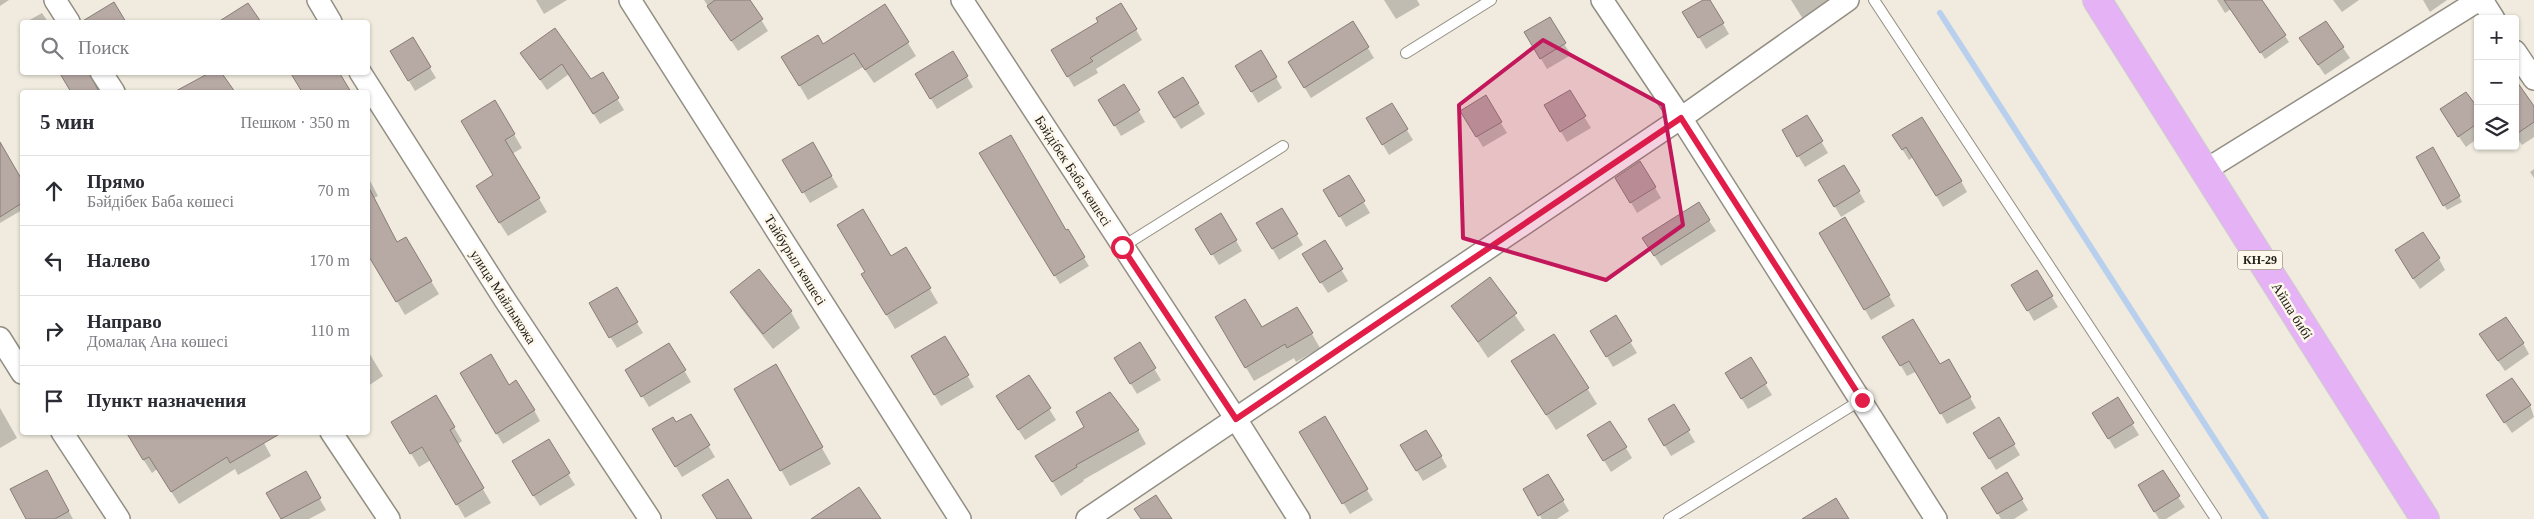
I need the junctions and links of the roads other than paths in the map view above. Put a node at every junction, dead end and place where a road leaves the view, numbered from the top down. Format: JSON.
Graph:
{"nodes":[{"id":1,"x":55,"y":0,"type":"edge"},
{"id":2,"x":318,"y":0,"type":"edge"},
{"id":3,"x":630,"y":0,"type":"edge"},
{"id":4,"x":962,"y":0,"type":"edge"},
{"id":5,"x":1491,"y":0,"type":"edge"},
{"id":6,"x":1602,"y":0,"type":"edge"},
{"id":7,"x":1848,"y":0,"type":"edge"},
{"id":8,"x":1874,"y":0,"type":"edge"},
{"id":9,"x":2097,"y":0,"type":"edge"},
{"id":10,"x":2480,"y":0,"type":"edge"},
{"id":11,"x":2491,"y":15,"type":"edge"},
{"id":12,"x":68,"y":20,"type":"edge"},
{"id":13,"x":330,"y":20,"type":"edge"},
{"id":14,"x":1406,"y":53,"type":"dead end"},
{"id":15,"x":2519,"y":57,"type":"edge"},
{"id":16,"x":103,"y":75,"type":"edge"},
{"id":17,"x":362,"y":75,"type":"edge"},
{"id":18,"x":2534,"y":79,"type":"edge"},
{"id":19,"x":113,"y":90,"type":"edge"},
{"id":20,"x":1681,"y":118,"type":"junction"},
{"id":21,"x":1283,"y":146,"type":"dead end"},
{"id":22,"x":2204,"y":172,"type":"junction"},
{"id":23,"x":1122,"y":247,"type":"junction"},
{"id":24,"x":0,"y":338,"type":"edge"},
{"id":25,"x":20,"y":369,"type":"edge"},
{"id":26,"x":1862,"y":400,"type":"junction"},
{"id":27,"x":1236,"y":419,"type":"junction"},
{"id":28,"x":64,"y":435,"type":"edge"},
{"id":29,"x":333,"y":435,"type":"edge"},
{"id":30,"x":119,"y":519,"type":"edge"},
{"id":31,"x":389,"y":519,"type":"edge"},
{"id":32,"x":650,"y":519,"type":"edge"},
{"id":33,"x":960,"y":519,"type":"edge"},
{"id":34,"x":1087,"y":519,"type":"edge"},
{"id":35,"x":1299,"y":519,"type":"edge"},
{"id":36,"x":1669,"y":519,"type":"edge"},
{"id":37,"x":1936,"y":519,"type":"edge"},
{"id":38,"x":2216,"y":519,"type":"edge"},
{"id":39,"x":2425,"y":519,"type":"edge"}],
"edges":[{"from":1,"to":12,"type":"street"},
{"from":2,"to":13,"type":"street"},
{"from":3,"to":33,"type":"street","name":"Тайбурыл көшесі"},
{"from":4,"to":23,"type":"street","name":"Бәйдібек Баба көшесі"},
{"from":5,"to":14,"type":"lane"},
{"from":6,"to":20,"type":"street"},
{"from":7,"to":20,"type":"street"},
{"from":8,"to":38,"type":"lane"},
{"from":9,"to":22,"type":"main road","name":"Айша бибі","number":"КН-29"},
{"from":10,"to":11,"type":"street"},
{"from":10,"to":22,"type":"street"},
{"from":15,"to":18,"type":"street"},
{"from":16,"to":19,"type":"street"},
{"from":17,"to":32,"type":"street","name":"улица Майлыкожа"},
{"from":20,"to":26,"type":"street"},
{"from":20,"to":27,"type":"street"},
{"from":21,"to":23,"type":"lane"},
{"from":22,"to":39,"type":"main road","name":"Айша бибі","number":"КН-29"},
{"from":23,"to":27,"type":"street","name":"Бәйдібек Баба көшесі"},
{"from":24,"to":25,"type":"street"},
{"from":26,"to":36,"type":"lane"},
{"from":26,"to":37,"type":"street"},
{"from":27,"to":34,"type":"street"},
{"from":27,"to":35,"type":"street","name":"Бәйдібек Баба көшесі"},
{"from":28,"to":30,"type":"street"},
{"from":29,"to":31,"type":"street"}]}
